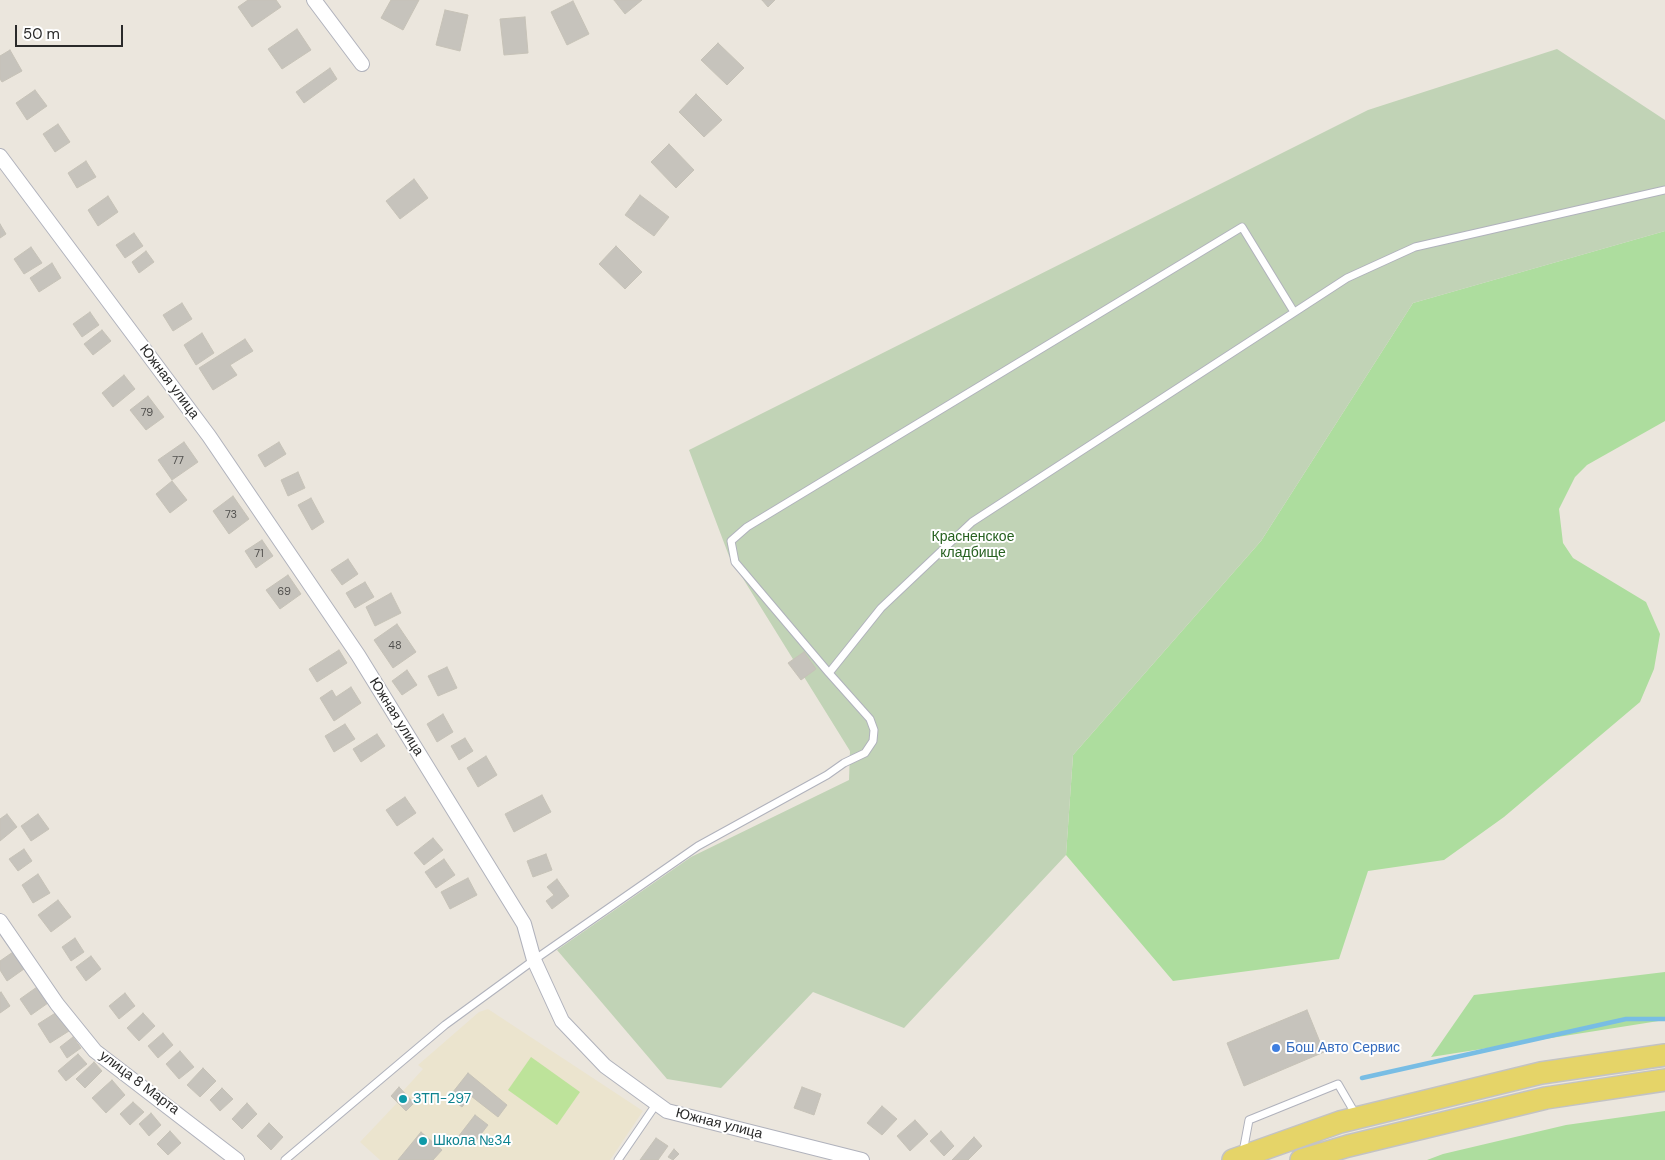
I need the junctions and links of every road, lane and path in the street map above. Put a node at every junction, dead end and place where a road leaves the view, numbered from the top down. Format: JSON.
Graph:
{"nodes":[{"id":1,"x":314,"y":0,"type":"edge"},
{"id":2,"x":362,"y":64,"type":"dead end"},
{"id":3,"x":0,"y":156,"type":"edge"},
{"id":4,"x":1665,"y":190,"type":"edge"},
{"id":5,"x":1294,"y":312,"type":"junction"},
{"id":6,"x":829,"y":673,"type":"junction"},
{"id":7,"x":0,"y":921,"type":"edge"},
{"id":8,"x":534,"y":960,"type":"junction"},
{"id":9,"x":1665,"y":1055,"type":"edge"},
{"id":10,"x":1665,"y":1080,"type":"edge"},
{"id":11,"x":657,"y":1103,"type":"junction"},
{"id":12,"x":1357,"y":1118,"type":"junction"},
{"id":13,"x":1238,"y":1158,"type":"edge"},
{"id":14,"x":237,"y":1160,"type":"edge"},
{"id":15,"x":285,"y":1160,"type":"edge"},
{"id":16,"x":618,"y":1160,"type":"edge"},
{"id":17,"x":862,"y":1160,"type":"edge"},
{"id":18,"x":1301,"y":1160,"type":"edge"}],
"edges":[{"from":1,"to":2,"type":"street"},
{"from":3,"to":8,"type":"street","name":"Южная улица"},
{"from":4,"to":5,"type":"lane"},
{"from":5,"to":6,"type":"lane"},
{"from":5,"to":6,"type":"lane"},
{"from":6,"to":8,"type":"lane"},
{"from":7,"to":14,"type":"street","name":"улица 8 Марта"},
{"from":8,"to":11,"type":"street","name":"Южная улица"},
{"from":8,"to":15,"type":"lane"},
{"from":9,"to":12,"type":"main road"},
{"from":10,"to":18,"type":"main road"},
{"from":11,"to":16,"type":"lane"},
{"from":11,"to":17,"type":"street","name":"Южная улица"},
{"from":12,"to":13,"type":"main road"},
{"from":12,"to":13,"type":"lane"}]}
